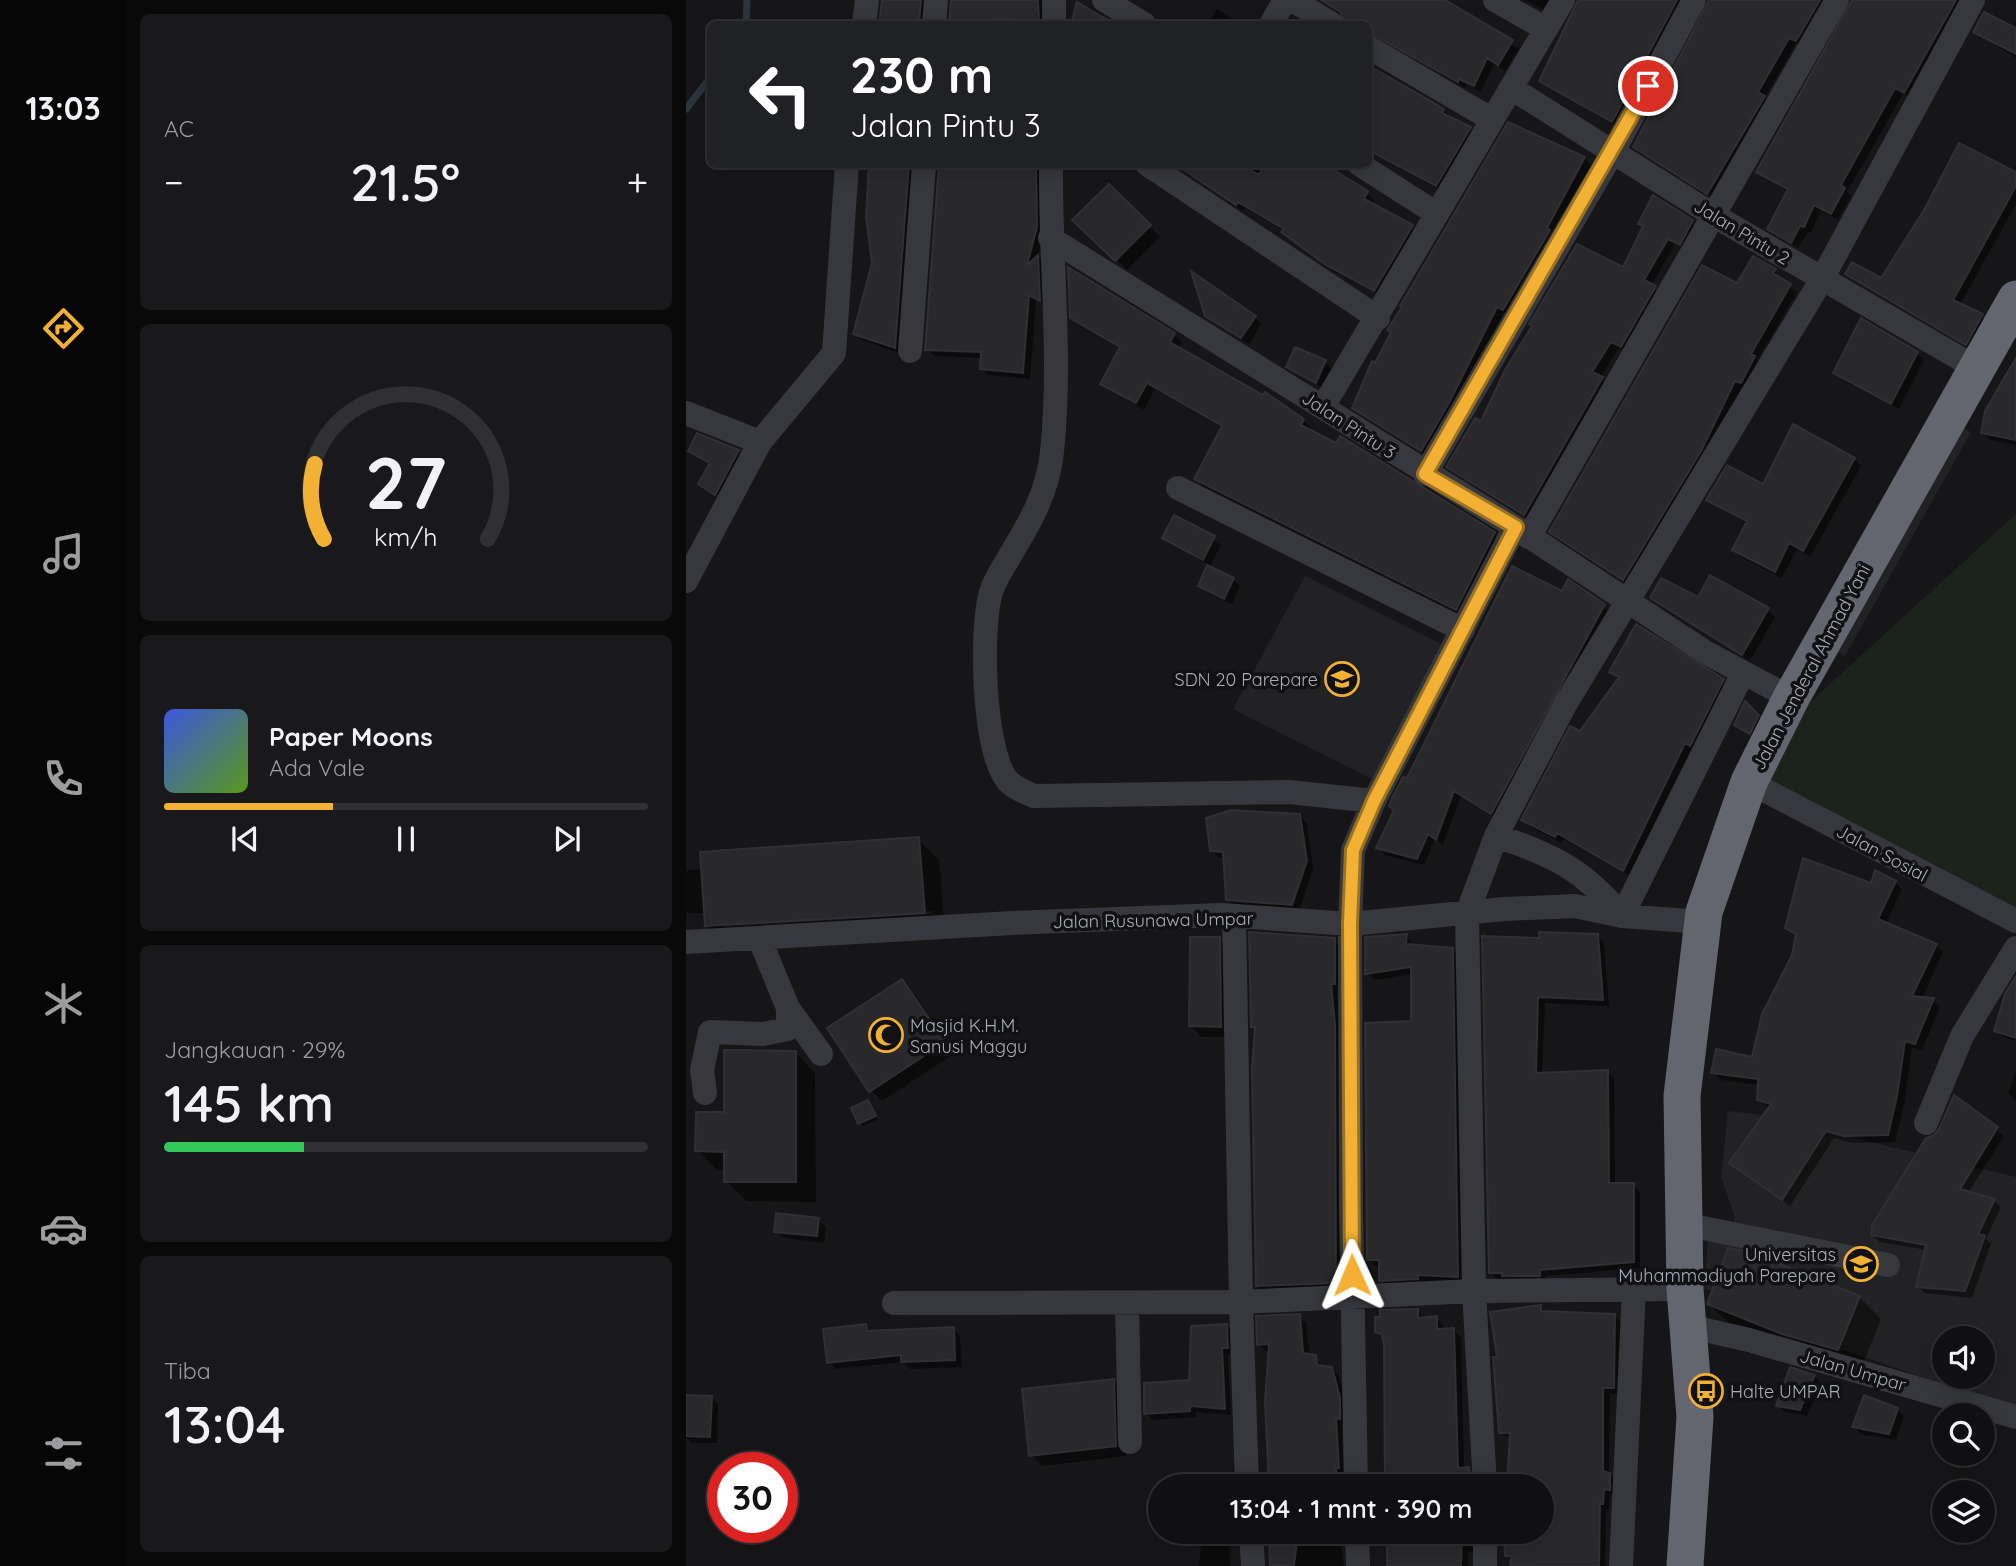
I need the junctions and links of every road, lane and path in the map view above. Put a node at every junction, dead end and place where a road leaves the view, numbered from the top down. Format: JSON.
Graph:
{"nodes":[{"id":1,"x":867,"y":0,"type":"edge"},
{"id":2,"x":936,"y":0,"type":"edge"},
{"id":3,"x":1054,"y":0,"type":"edge"},
{"id":4,"x":1104,"y":0,"type":"edge"},
{"id":5,"x":1285,"y":0,"type":"edge"},
{"id":6,"x":1292,"y":0,"type":"edge"},
{"id":7,"x":1495,"y":0,"type":"edge"},
{"id":8,"x":1563,"y":0,"type":"edge"},
{"id":9,"x":1695,"y":0,"type":"edge"},
{"id":10,"x":1836,"y":0,"type":"edge"},
{"id":11,"x":1973,"y":0,"type":"edge"},
{"id":12,"x":864,"y":21,"type":"edge"},
{"id":13,"x":934,"y":21,"type":"edge"},
{"id":14,"x":1054,"y":21,"type":"edge"},
{"id":15,"x":1139,"y":21,"type":"edge"},
{"id":16,"x":1273,"y":21,"type":"edge"},
{"id":17,"x":1327,"y":21,"type":"edge"},
{"id":18,"x":1546,"y":29,"type":"junction"},
{"id":19,"x":1372,"y":49,"type":"edge"},
{"id":20,"x":1511,"y":88,"type":"junction"},
{"id":21,"x":1492,"y":120,"type":"junction"},
{"id":22,"x":1614,"y":150,"type":"junction"},
{"id":23,"x":847,"y":168,"type":"edge"},
{"id":24,"x":924,"y":168,"type":"edge"},
{"id":25,"x":1051,"y":168,"type":"edge"},
{"id":26,"x":1153,"y":168,"type":"edge"},
{"id":27,"x":1365,"y":168,"type":"edge"},
{"id":28,"x":1437,"y":214,"type":"junction"},
{"id":29,"x":1713,"y":215,"type":"junction"},
{"id":30,"x":1050,"y":238,"type":"junction"},
{"id":31,"x":1822,"y":279,"type":"junction"},
{"id":32,"x":2016,"y":299,"type":"edge"},
{"id":33,"x":1378,"y":318,"type":"junction"},
{"id":34,"x":910,"y":351,"type":"dead end"},
{"id":35,"x":1978,"y":369,"type":"junction"},
{"id":36,"x":1323,"y":407,"type":"junction"},
{"id":37,"x":686,"y":413,"type":"edge"},
{"id":38,"x":760,"y":442,"type":"junction"},
{"id":39,"x":1425,"y":474,"type":"junction"},
{"id":40,"x":1178,"y":488,"type":"dead end"},
{"id":41,"x":1522,"y":532,"type":"junction"},
{"id":42,"x":686,"y":581,"type":"edge"},
{"id":43,"x":1626,"y":602,"type":"junction"},
{"id":44,"x":1463,"y":630,"type":"junction"},
{"id":45,"x":1743,"y":673,"type":"junction"},
{"id":46,"x":1791,"y":698,"type":"junction"},
{"id":47,"x":1749,"y":782,"type":"junction"},
{"id":48,"x":1374,"y":801,"type":"junction"},
{"id":49,"x":1496,"y":836,"type":"junction"},
{"id":50,"x":1467,"y":914,"type":"junction"},
{"id":51,"x":1234,"y":916,"type":"junction"},
{"id":52,"x":1622,"y":916,"type":"junction"},
{"id":53,"x":2016,"y":921,"type":"edge"},
{"id":54,"x":1702,"y":922,"type":"junction"},
{"id":55,"x":1350,"y":924,"type":"junction"},
{"id":56,"x":760,"y":940,"type":"junction"},
{"id":57,"x":686,"y":942,"type":"edge"},
{"id":58,"x":2016,"y":948,"type":"edge"},
{"id":59,"x":788,"y":1008,"type":"junction"},
{"id":60,"x":821,"y":1054,"type":"dead end"},
{"id":61,"x":705,"y":1093,"type":"dead end"},
{"id":62,"x":1926,"y":1124,"type":"dead end"},
{"id":63,"x":1683,"y":1224,"type":"junction"},
{"id":64,"x":1888,"y":1265,"type":"dead end"},
{"id":65,"x":1685,"y":1289,"type":"junction"},
{"id":66,"x":1634,"y":1290,"type":"junction"},
{"id":67,"x":1474,"y":1291,"type":"junction"},
{"id":68,"x":1352,"y":1297,"type":"junction"},
{"id":69,"x":1241,"y":1302,"type":"junction"},
{"id":70,"x":894,"y":1303,"type":"dead end"},
{"id":71,"x":1127,"y":1305,"type":"junction"},
{"id":72,"x":1688,"y":1326,"type":"junction"},
{"id":73,"x":2016,"y":1417,"type":"edge"},
{"id":74,"x":1130,"y":1442,"type":"dead end"},
{"id":75,"x":1247,"y":1474,"type":"edge"},
{"id":76,"x":1356,"y":1474,"type":"edge"},
{"id":77,"x":1484,"y":1474,"type":"edge"},
{"id":78,"x":1252,"y":1544,"type":"edge"},
{"id":79,"x":1357,"y":1544,"type":"edge"},
{"id":80,"x":1485,"y":1544,"type":"edge"},
{"id":81,"x":1253,"y":1566,"type":"edge"},
{"id":82,"x":1358,"y":1566,"type":"edge"},
{"id":83,"x":1485,"y":1566,"type":"edge"},
{"id":84,"x":1621,"y":1566,"type":"edge"},
{"id":85,"x":1685,"y":1566,"type":"edge"}],
"edges":[{"from":1,"to":12,"type":"street"},
{"from":2,"to":13,"type":"street"},
{"from":3,"to":14,"type":"street"},
{"from":4,"to":15,"type":"street"},
{"from":5,"to":16,"type":"street"},
{"from":6,"to":17,"type":"street"},
{"from":7,"to":18,"type":"street"},
{"from":8,"to":18,"type":"street"},
{"from":9,"to":22,"type":"street"},
{"from":10,"to":29,"type":"street"},
{"from":11,"to":31,"type":"street"},
{"from":18,"to":20,"type":"street"},
{"from":19,"to":21,"type":"street"},
{"from":20,"to":21,"type":"street"},
{"from":20,"to":22,"type":"street","name":"Jalan Pintu 2"},
{"from":21,"to":28,"type":"street"},
{"from":22,"to":29,"type":"street","name":"Jalan Pintu 2"},
{"from":22,"to":39,"type":"street"},
{"from":23,"to":38,"type":"street"},
{"from":24,"to":34,"type":"street"},
{"from":25,"to":30,"type":"street"},
{"from":26,"to":33,"type":"street"},
{"from":27,"to":28,"type":"street"},
{"from":28,"to":33,"type":"street"},
{"from":29,"to":31,"type":"street","name":"Jalan Pintu 2"},
{"from":29,"to":41,"type":"street"},
{"from":30,"to":36,"type":"street","name":"Jalan Pintu 3"},
{"from":30,"to":48,"type":"street"},
{"from":31,"to":35,"type":"street","name":"Jalan Pintu 2"},
{"from":31,"to":43,"type":"street"},
{"from":32,"to":35,"type":"highway","name":"Jalan Jenderal Ahmad Yani"},
{"from":33,"to":36,"type":"street"},
{"from":35,"to":46,"type":"highway","name":"Jalan Jenderal Ahmad Yani"},
{"from":36,"to":39,"type":"street","name":"Jalan Pintu 3"},
{"from":37,"to":38,"type":"street"},
{"from":38,"to":42,"type":"street"},
{"from":39,"to":41,"type":"street","name":"Jalan Pintu 3"},
{"from":40,"to":44,"type":"street"},
{"from":41,"to":43,"type":"street","name":"Jalan Pintu 3"},
{"from":41,"to":44,"type":"street"},
{"from":43,"to":45,"type":"street","name":"Jalan Pintu 3"},
{"from":43,"to":49,"type":"street"},
{"from":44,"to":48,"type":"street"},
{"from":45,"to":46,"type":"street","name":"Jalan Pintu 3"},
{"from":45,"to":52,"type":"street"},
{"from":46,"to":47,"type":"highway","name":"Jalan Jenderal Ahmad Yani"},
{"from":47,"to":53,"type":"street","name":"Jalan Sosial"},
{"from":47,"to":54,"type":"highway","name":"Jalan Jenderal Ahmad Yani"},
{"from":48,"to":55,"type":"street"},
{"from":49,"to":50,"type":"street"},
{"from":49,"to":52,"type":"street"},
{"from":50,"to":52,"type":"street","name":"Jalan Rusunawa Umpar"},
{"from":50,"to":55,"type":"street","name":"Jalan Rusunawa Umpar"},
{"from":50,"to":67,"type":"street"},
{"from":51,"to":55,"type":"street","name":"Jalan Rusunawa Umpar"},
{"from":51,"to":56,"type":"street","name":"Jalan Rusunawa Umpar"},
{"from":51,"to":69,"type":"street"},
{"from":52,"to":54,"type":"street","name":"Jalan Rusunawa Umpar"},
{"from":54,"to":63,"type":"highway","name":"Jalan Jenderal Ahmad Yani"},
{"from":55,"to":68,"type":"street"},
{"from":56,"to":57,"type":"street","name":"Jalan Rusunawa Umpar"},
{"from":56,"to":59,"type":"street"},
{"from":58,"to":62,"type":"street"},
{"from":59,"to":60,"type":"street"},
{"from":59,"to":61,"type":"street"},
{"from":63,"to":64,"type":"street"},
{"from":63,"to":65,"type":"highway","name":"Jalan Jenderal Ahmad Yani"},
{"from":65,"to":66,"type":"street"},
{"from":65,"to":72,"type":"highway","name":"Jalan Jenderal Ahmad Yani"},
{"from":66,"to":67,"type":"street"},
{"from":66,"to":84,"type":"street"},
{"from":67,"to":68,"type":"street"},
{"from":67,"to":77,"type":"street"},
{"from":68,"to":69,"type":"street"},
{"from":68,"to":76,"type":"street"},
{"from":69,"to":71,"type":"street"},
{"from":69,"to":75,"type":"street"},
{"from":70,"to":71,"type":"street"},
{"from":71,"to":74,"type":"street"},
{"from":72,"to":73,"type":"street","name":"Jalan Umpar"},
{"from":72,"to":85,"type":"highway","name":"Jalan Jenderal Ahmad Yani"},
{"from":78,"to":81,"type":"street"},
{"from":79,"to":82,"type":"street"},
{"from":80,"to":83,"type":"street"}]}
